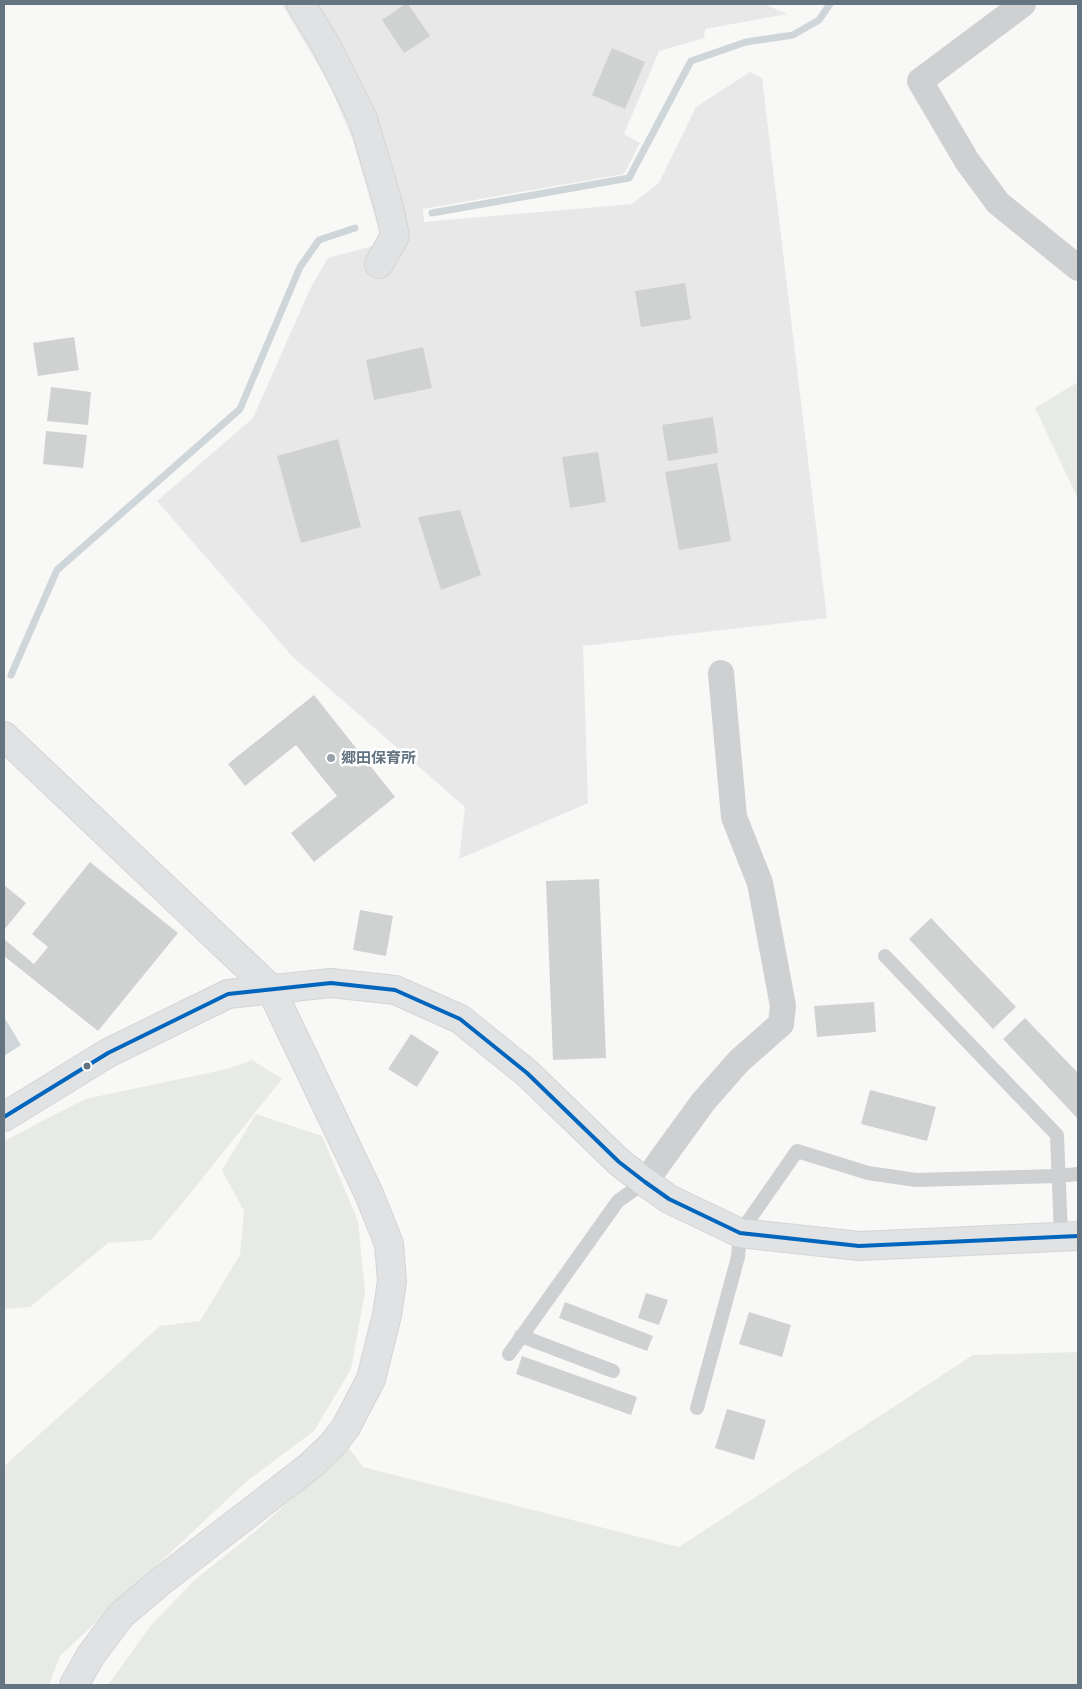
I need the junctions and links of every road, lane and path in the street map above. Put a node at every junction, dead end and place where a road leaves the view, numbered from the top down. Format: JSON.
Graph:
{"nodes":[{"id":1,"x":301,"y":4,"type":"edge"},
{"id":2,"x":1023,"y":4,"type":"edge"},
{"id":3,"x":379,"y":264,"type":"dead end"},
{"id":4,"x":1078,"y":268,"type":"edge"},
{"id":5,"x":721,"y":673,"type":"dead end"},
{"id":6,"x":4,"y":736,"type":"edge"},
{"id":7,"x":885,"y":956,"type":"dead end"},
{"id":8,"x":271,"y":989,"type":"junction"},
{"id":9,"x":4,"y":1117,"type":"edge"},
{"id":10,"x":1078,"y":1174,"type":"edge"},
{"id":11,"x":1058,"y":1176,"type":"junction"},
{"id":12,"x":645,"y":1182,"type":"junction"},
{"id":13,"x":740,"y":1232,"type":"junction"},
{"id":14,"x":1070,"y":1236,"type":"edge"},
{"id":15,"x":521,"y":1336,"type":"junction"},
{"id":16,"x":508,"y":1354,"type":"dead end"},
{"id":17,"x":613,"y":1371,"type":"dead end"},
{"id":18,"x":697,"y":1408,"type":"dead end"},
{"id":19,"x":74,"y":1685,"type":"edge"}],
"edges":[{"from":1,"to":3,"type":"street"},
{"from":2,"to":4,"type":"street"},
{"from":5,"to":12,"type":"street"},
{"from":6,"to":8,"type":"street"},
{"from":7,"to":11,"type":"lane"},
{"from":8,"to":9,"type":"street"},
{"from":8,"to":12,"type":"street"},
{"from":8,"to":19,"type":"street"},
{"from":10,"to":11,"type":"lane"},
{"from":11,"to":13,"type":"lane"},
{"from":11,"to":14,"type":"lane"},
{"from":12,"to":13,"type":"street"},
{"from":12,"to":15,"type":"lane"},
{"from":13,"to":14,"type":"street"},
{"from":13,"to":18,"type":"lane"},
{"from":15,"to":16,"type":"lane"},
{"from":15,"to":17,"type":"lane"}]}
